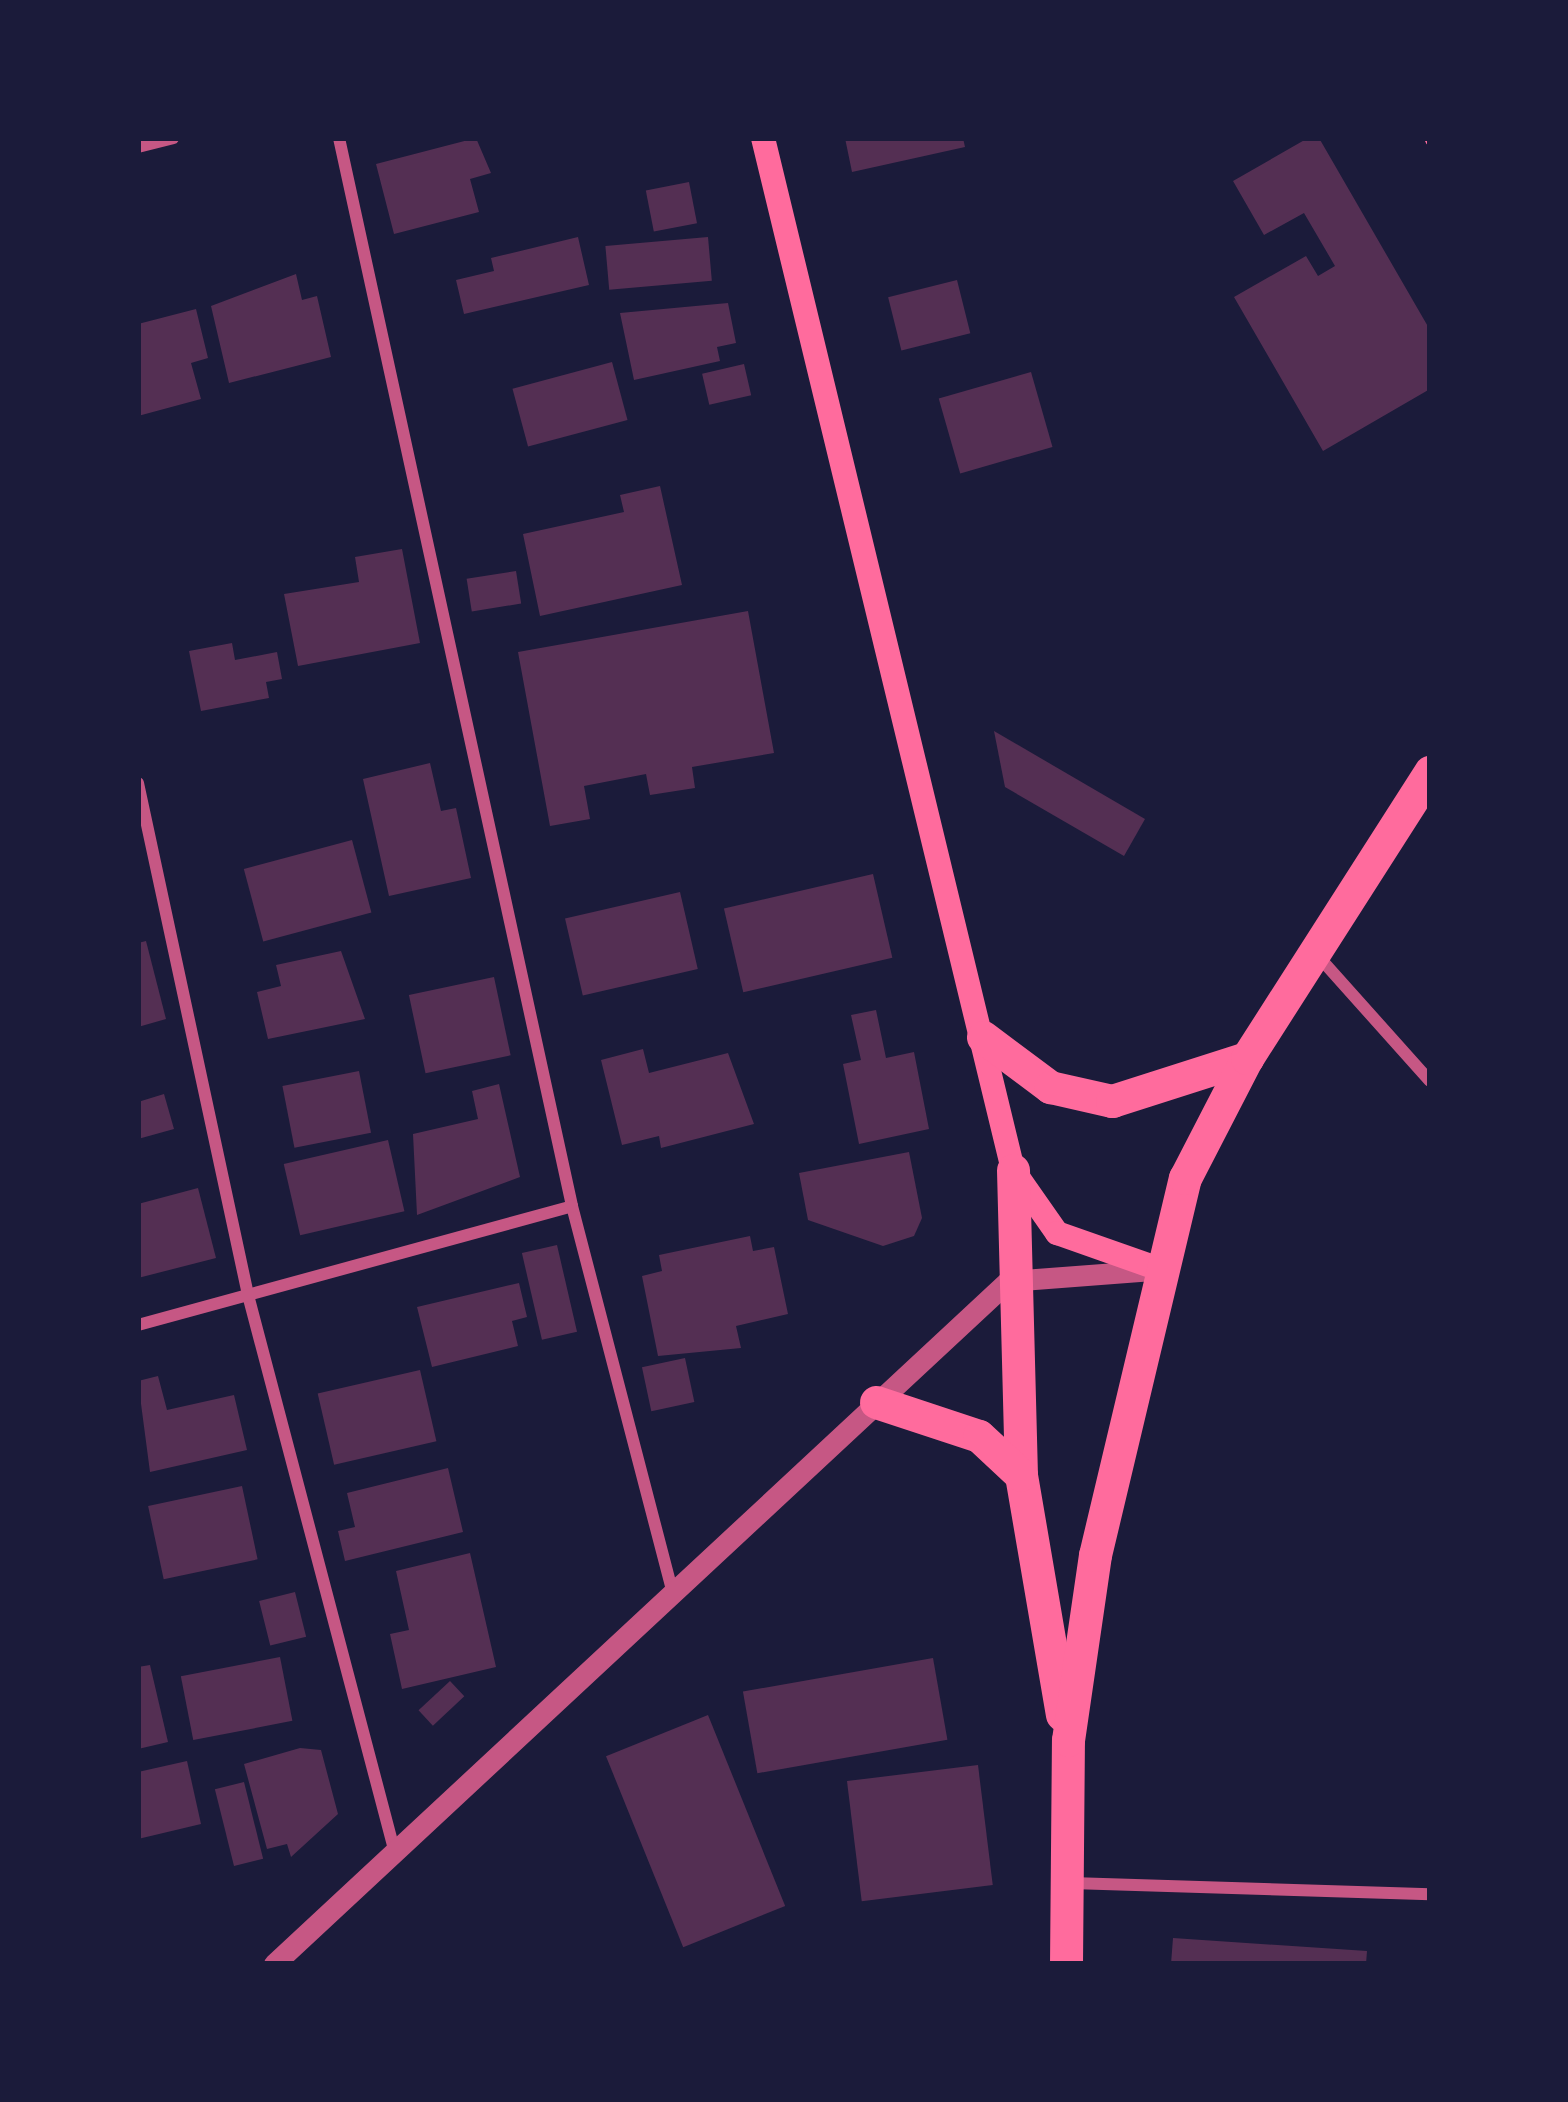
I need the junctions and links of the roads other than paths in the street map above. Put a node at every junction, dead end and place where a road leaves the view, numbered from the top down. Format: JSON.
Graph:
{"nodes":[{"id":1,"x":173,"y":138,"type":"edge"},
{"id":2,"x":339,"y":138,"type":"edge"},
{"id":3,"x":763,"y":138,"type":"edge"},
{"id":4,"x":138,"y":147,"type":"edge"},
{"id":5,"x":1430,"y":772,"type":"edge"},
{"id":6,"x":138,"y":783,"type":"edge"},
{"id":7,"x":1315,"y":952,"type":"junction"},
{"id":8,"x":983,"y":1036,"type":"junction"},
{"id":9,"x":1247,"y":1058,"type":"junction"},
{"id":10,"x":1430,"y":1081,"type":"edge"},
{"id":11,"x":1013,"y":1170,"type":"junction"},
{"id":12,"x":572,"y":1206,"type":"junction"},
{"id":13,"x":1162,"y":1270,"type":"junction"},
{"id":14,"x":1008,"y":1281,"type":"junction"},
{"id":15,"x":248,"y":1294,"type":"junction"},
{"id":16,"x":138,"y":1325,"type":"edge"},
{"id":17,"x":877,"y":1402,"type":"junction"},
{"id":18,"x":1021,"y":1475,"type":"junction"},
{"id":19,"x":675,"y":1600,"type":"junction"},
{"id":20,"x":1067,"y":1740,"type":"junction"},
{"id":21,"x":395,"y":1855,"type":"junction"},
{"id":22,"x":1064,"y":1883,"type":"junction"},
{"id":23,"x":1430,"y":1894,"type":"edge"},
{"id":24,"x":274,"y":1964,"type":"edge"},
{"id":25,"x":1066,"y":1964,"type":"edge"}],
"edges":[{"from":1,"to":4,"type":"street"},
{"from":2,"to":12,"type":"street"},
{"from":3,"to":8,"type":"main road"},
{"from":5,"to":7,"type":"highway"},
{"from":6,"to":15,"type":"street"},
{"from":7,"to":9,"type":"highway"},
{"from":7,"to":10,"type":"street"},
{"from":8,"to":9,"type":"highway"},
{"from":8,"to":11,"type":"main road"},
{"from":9,"to":13,"type":"highway"},
{"from":11,"to":13,"type":"main road"},
{"from":11,"to":14,"type":"highway"},
{"from":12,"to":15,"type":"street"},
{"from":12,"to":19,"type":"street"},
{"from":13,"to":14,"type":"street"},
{"from":13,"to":20,"type":"highway"},
{"from":14,"to":17,"type":"street"},
{"from":14,"to":18,"type":"highway"},
{"from":15,"to":16,"type":"street"},
{"from":15,"to":21,"type":"street"},
{"from":17,"to":18,"type":"highway"},
{"from":17,"to":19,"type":"street"},
{"from":18,"to":20,"type":"highway"},
{"from":19,"to":21,"type":"street"},
{"from":20,"to":22,"type":"highway"},
{"from":21,"to":24,"type":"street"},
{"from":22,"to":23,"type":"street"},
{"from":22,"to":25,"type":"highway"}]}
